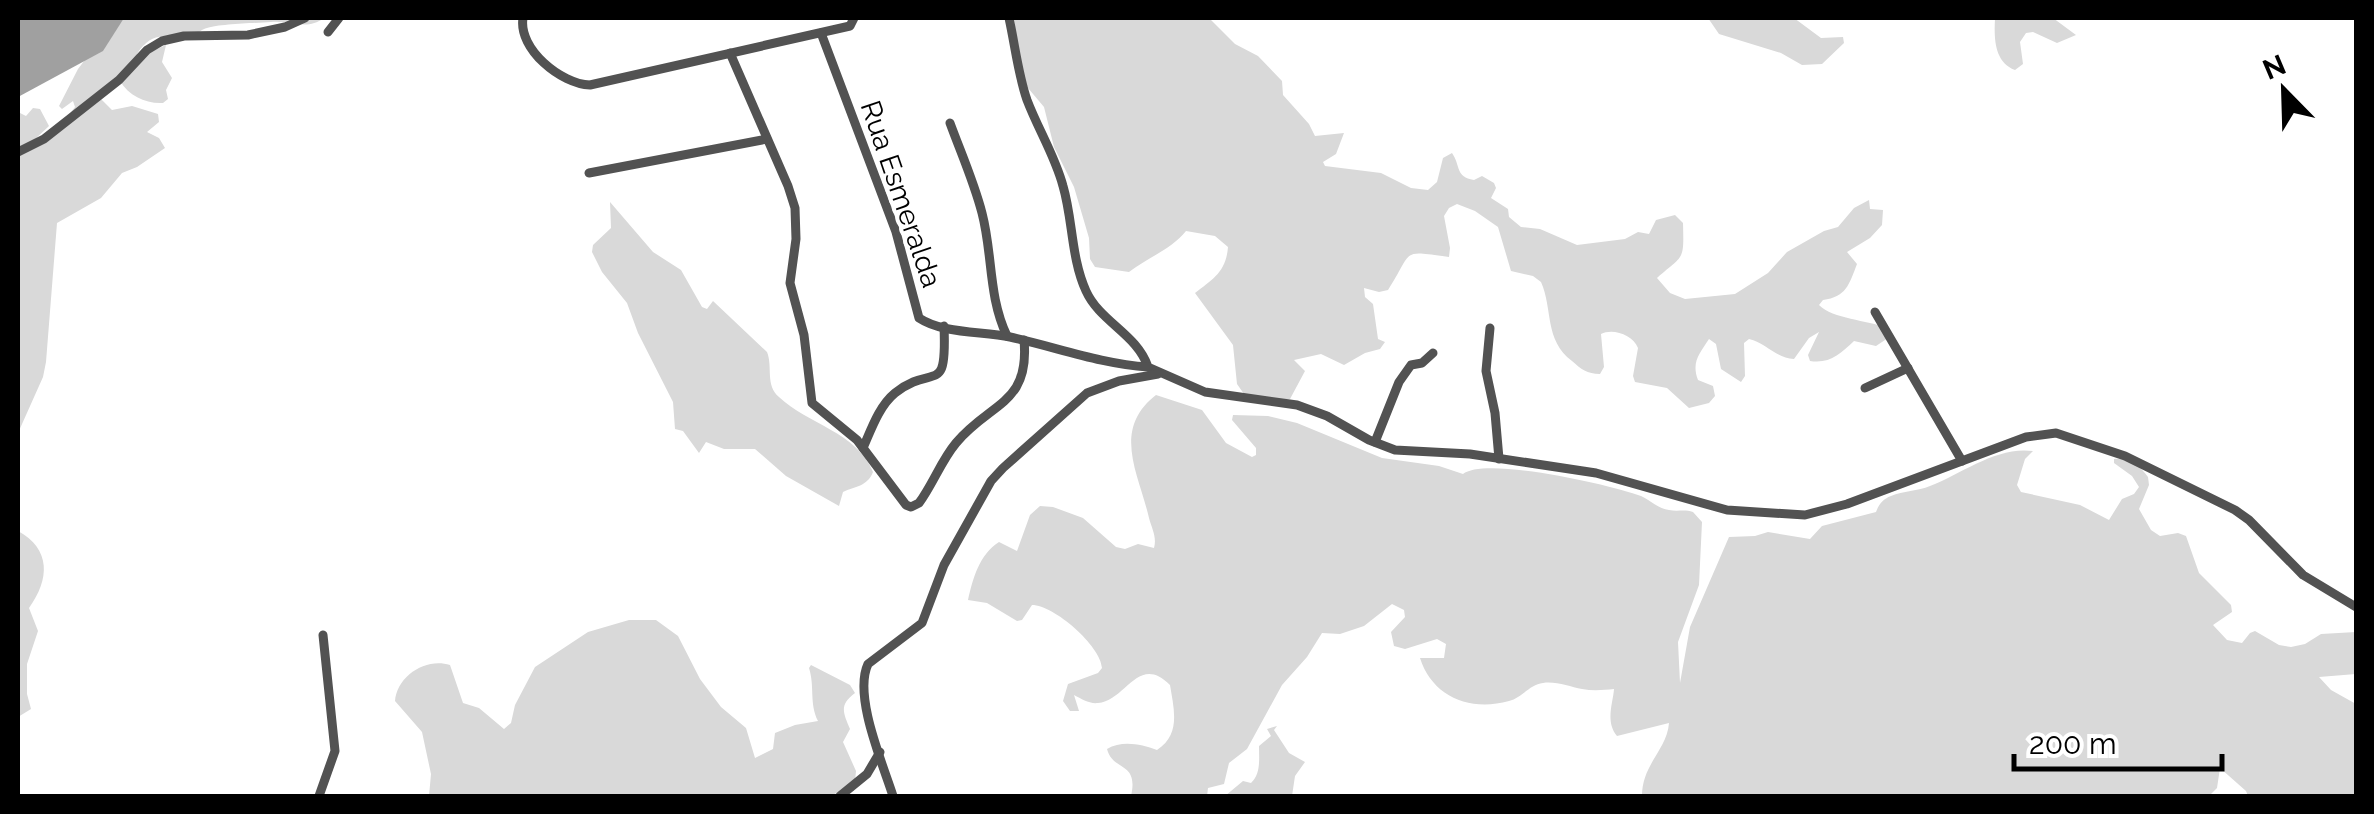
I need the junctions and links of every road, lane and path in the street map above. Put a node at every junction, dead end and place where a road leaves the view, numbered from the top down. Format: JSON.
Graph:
{"nodes":[{"id":1,"x":305,"y":18,"type":"edge"},
{"id":2,"x":340,"y":18,"type":"edge"},
{"id":3,"x":523,"y":18,"type":"edge"},
{"id":4,"x":854,"y":18,"type":"edge"},
{"id":5,"x":1009,"y":18,"type":"edge"},
{"id":6,"x":328,"y":32,"type":"dead end"},
{"id":7,"x":821,"y":32,"type":"junction"},
{"id":8,"x":730,"y":54,"type":"junction"},
{"id":9,"x":950,"y":123,"type":"dead end"},
{"id":10,"x":766,"y":139,"type":"junction"},
{"id":11,"x":18,"y":152,"type":"edge"},
{"id":12,"x":589,"y":173,"type":"dead end"},
{"id":13,"x":1875,"y":312,"type":"dead end"},
{"id":14,"x":944,"y":326,"type":"junction"},
{"id":15,"x":1490,"y":328,"type":"dead end"},
{"id":16,"x":1006,"y":336,"type":"junction"},
{"id":17,"x":1024,"y":340,"type":"junction"},
{"id":18,"x":1432,"y":354,"type":"dead end"},
{"id":19,"x":1148,"y":368,"type":"junction"},
{"id":20,"x":1908,"y":368,"type":"junction"},
{"id":21,"x":1161,"y":373,"type":"junction"},
{"id":22,"x":1865,"y":388,"type":"dead end"},
{"id":23,"x":1375,"y":442,"type":"junction"},
{"id":24,"x":864,"y":448,"type":"junction"},
{"id":25,"x":1499,"y":459,"type":"junction"},
{"id":26,"x":1962,"y":462,"type":"junction"},
{"id":27,"x":2356,"y":607,"type":"edge"},
{"id":28,"x":323,"y":635,"type":"dead end"},
{"id":29,"x":880,"y":752,"type":"junction"},
{"id":30,"x":319,"y":796,"type":"edge"},
{"id":31,"x":840,"y":796,"type":"edge"},
{"id":32,"x":893,"y":796,"type":"edge"}],
"edges":[{"from":1,"to":11,"type":"street"},
{"from":2,"to":6,"type":"street"},
{"from":3,"to":8,"type":"street"},
{"from":4,"to":7,"type":"street"},
{"from":5,"to":19,"type":"street"},
{"from":7,"to":8,"type":"street"},
{"from":7,"to":14,"type":"street","name":"Rua Esmeralda"},
{"from":8,"to":10,"type":"street"},
{"from":9,"to":16,"type":"street"},
{"from":10,"to":12,"type":"street"},
{"from":10,"to":24,"type":"street"},
{"from":13,"to":20,"type":"street"},
{"from":14,"to":16,"type":"street"},
{"from":14,"to":24,"type":"street"},
{"from":15,"to":25,"type":"street"},
{"from":16,"to":17,"type":"street"},
{"from":17,"to":19,"type":"street"},
{"from":17,"to":24,"type":"street"},
{"from":18,"to":23,"type":"street"},
{"from":19,"to":21,"type":"street"},
{"from":20,"to":22,"type":"street"},
{"from":20,"to":26,"type":"street"},
{"from":21,"to":23,"type":"street"},
{"from":21,"to":29,"type":"street"},
{"from":23,"to":25,"type":"street"},
{"from":25,"to":26,"type":"street"},
{"from":26,"to":27,"type":"street"},
{"from":28,"to":30,"type":"street"},
{"from":29,"to":31,"type":"street"},
{"from":29,"to":32,"type":"street"}]}
